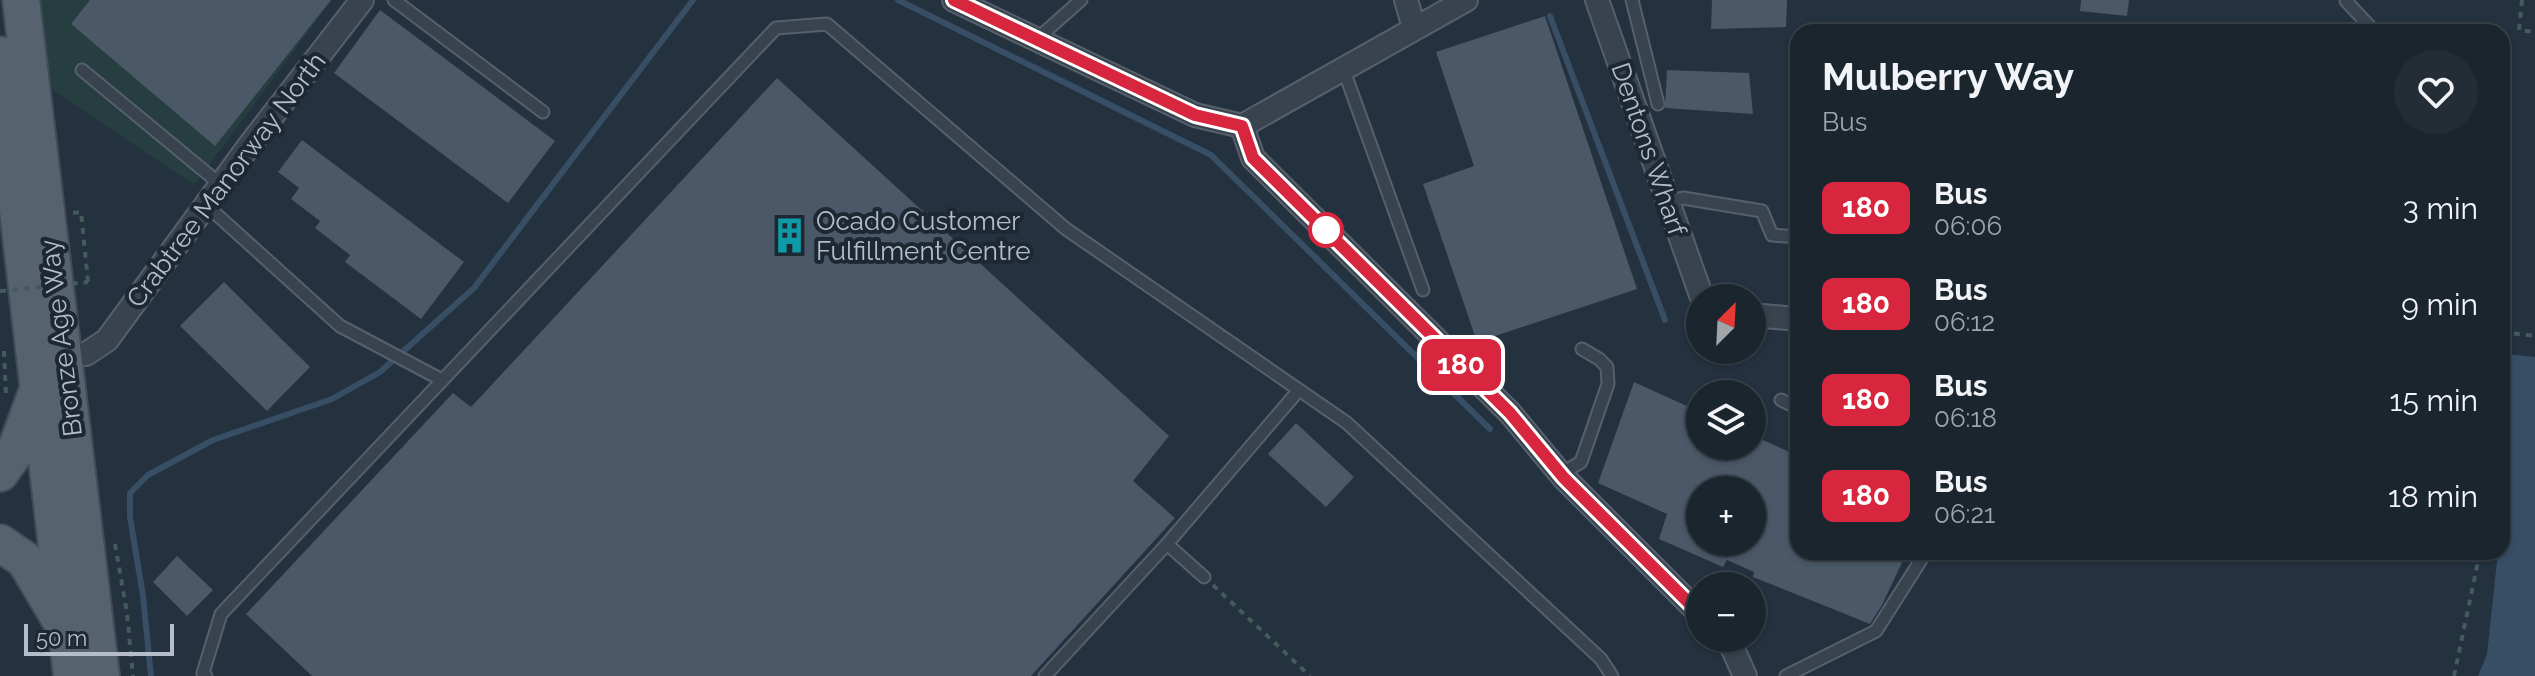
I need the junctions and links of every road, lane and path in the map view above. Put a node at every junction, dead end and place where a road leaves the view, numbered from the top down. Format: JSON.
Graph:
{"nodes":[{"id":1,"x":21,"y":0,"type":"edge"},
{"id":2,"x":362,"y":0,"type":"edge"},
{"id":3,"x":394,"y":0,"type":"edge"},
{"id":4,"x":954,"y":0,"type":"edge"},
{"id":5,"x":1081,"y":0,"type":"edge"},
{"id":6,"x":1406,"y":0,"type":"edge"},
{"id":7,"x":1466,"y":0,"type":"edge"},
{"id":8,"x":1597,"y":0,"type":"edge"},
{"id":9,"x":1632,"y":0,"type":"edge"},
{"id":10,"x":2342,"y":0,"type":"edge"},
{"id":11,"x":2522,"y":0,"type":"edge"},
{"id":12,"x":2367,"y":24,"type":"edge"},
{"id":13,"x":1414,"y":28,"type":"junction"},
{"id":14,"x":2535,"y":32,"type":"edge"},
{"id":15,"x":1036,"y":41,"type":"junction"},
{"id":16,"x":0,"y":55,"type":"edge"},
{"id":17,"x":1343,"y":68,"type":"junction"},
{"id":18,"x":82,"y":70,"type":"dead end"},
{"id":19,"x":1658,"y":104,"type":"dead end"},
{"id":20,"x":543,"y":112,"type":"dead end"},
{"id":21,"x":1242,"y":126,"type":"junction"},
{"id":22,"x":220,"y":184,"type":"junction"},
{"id":23,"x":1668,"y":202,"type":"junction"},
{"id":24,"x":205,"y":204,"type":"junction"},
{"id":25,"x":1790,"y":236,"type":"edge"},
{"id":26,"x":88,"y":282,"type":"dead end"},
{"id":27,"x":1697,"y":284,"type":"edge"},
{"id":28,"x":1,"y":290,"type":"edge"},
{"id":29,"x":1423,"y":290,"type":"dead end"},
{"id":30,"x":3,"y":304,"type":"dead end"},
{"id":31,"x":1766,"y":316,"type":"edge"},
{"id":32,"x":1790,"y":318,"type":"edge"},
{"id":33,"x":2510,"y":333,"type":"edge"},
{"id":34,"x":2535,"y":336,"type":"edge"},
{"id":35,"x":4,"y":349,"type":"dead end"},
{"id":36,"x":1582,"y":349,"type":"dead end"},
{"id":37,"x":86,"y":354,"type":"dead end"},
{"id":38,"x":442,"y":380,"type":"junction"},
{"id":39,"x":1299,"y":390,"type":"junction"},
{"id":40,"x":38,"y":391,"type":"junction"},
{"id":41,"x":1781,"y":400,"type":"dead end"},
{"id":42,"x":1790,"y":404,"type":"edge"},
{"id":43,"x":7,"y":409,"type":"dead end"},
{"id":44,"x":0,"y":473,"type":"edge"},
{"id":45,"x":1561,"y":474,"type":"junction"},
{"id":46,"x":0,"y":543,"type":"edge"},
{"id":47,"x":1167,"y":544,"type":"junction"},
{"id":48,"x":1921,"y":560,"type":"edge"},
{"id":49,"x":2478,"y":560,"type":"edge"},
{"id":50,"x":1204,"y":577,"type":"joint"},
{"id":51,"x":1686,"y":600,"type":"edge"},
{"id":52,"x":67,"y":630,"type":"junction"},
{"id":53,"x":1734,"y":652,"type":"edge"},
{"id":54,"x":72,"y":676,"type":"edge"},
{"id":55,"x":101,"y":676,"type":"edge"},
{"id":56,"x":206,"y":676,"type":"edge"},
{"id":57,"x":1045,"y":676,"type":"edge"},
{"id":58,"x":1310,"y":676,"type":"edge"},
{"id":59,"x":1612,"y":676,"type":"edge"},
{"id":60,"x":1745,"y":676,"type":"edge"},
{"id":61,"x":1786,"y":676,"type":"edge"},
{"id":62,"x":2454,"y":676,"type":"edge"}],
"edges":[{"from":1,"to":55,"type":"main road","name":"Bronze Age Way"},
{"from":2,"to":22,"type":"street","name":"Crabtree Manorway North"},
{"from":3,"to":20,"type":"lane"},
{"from":4,"to":15,"type":"street"},
{"from":5,"to":15,"type":"lane"},
{"from":6,"to":13,"type":"street"},
{"from":7,"to":13,"type":"street"},
{"from":8,"to":23,"type":"street","name":"Dentons Wharf"},
{"from":9,"to":19,"type":"lane"},
{"from":10,"to":12,"type":"lane"},
{"from":11,"to":14,"type":"path"},
{"from":13,"to":17,"type":"street"},
{"from":15,"to":21,"type":"street"},
{"from":16,"to":40,"type":"main road","name":"Bronze Age Way"},
{"from":17,"to":21,"type":"street"},
{"from":17,"to":29,"type":"lane"},
{"from":18,"to":22,"type":"lane"},
{"from":21,"to":45,"type":"street"},
{"from":22,"to":24,"type":"street","name":"Crabtree Manorway North"},
{"from":23,"to":25,"type":"lane"},
{"from":23,"to":27,"type":"street","name":"Dentons Wharf"},
{"from":24,"to":37,"type":"street","name":"Crabtree Manorway North"},
{"from":24,"to":38,"type":"lane"},
{"from":26,"to":28,"type":"path","bridge":true},
{"from":28,"to":30,"type":"path"},
{"from":31,"to":32,"type":"street"},
{"from":33,"to":34,"type":"path"},
{"from":35,"to":43,"type":"path"},
{"from":36,"to":45,"type":"lane"},
{"from":38,"to":39,"type":"lane"},
{"from":38,"to":56,"type":"lane"},
{"from":39,"to":47,"type":"lane"},
{"from":39,"to":59,"type":"lane"},
{"from":40,"to":44,"type":"main road"},
{"from":40,"to":52,"type":"main road","name":"Bronze Age Way"},
{"from":41,"to":42,"type":"lane"},
{"from":45,"to":51,"type":"street"},
{"from":46,"to":52,"type":"main road"},
{"from":47,"to":50,"type":"lane"},
{"from":47,"to":57,"type":"lane"},
{"from":48,"to":61,"type":"lane"},
{"from":49,"to":62,"type":"path"},
{"from":50,"to":58,"type":"path"},
{"from":52,"to":54,"type":"main road","name":"Bronze Age Way"},
{"from":53,"to":60,"type":"street"}]}
